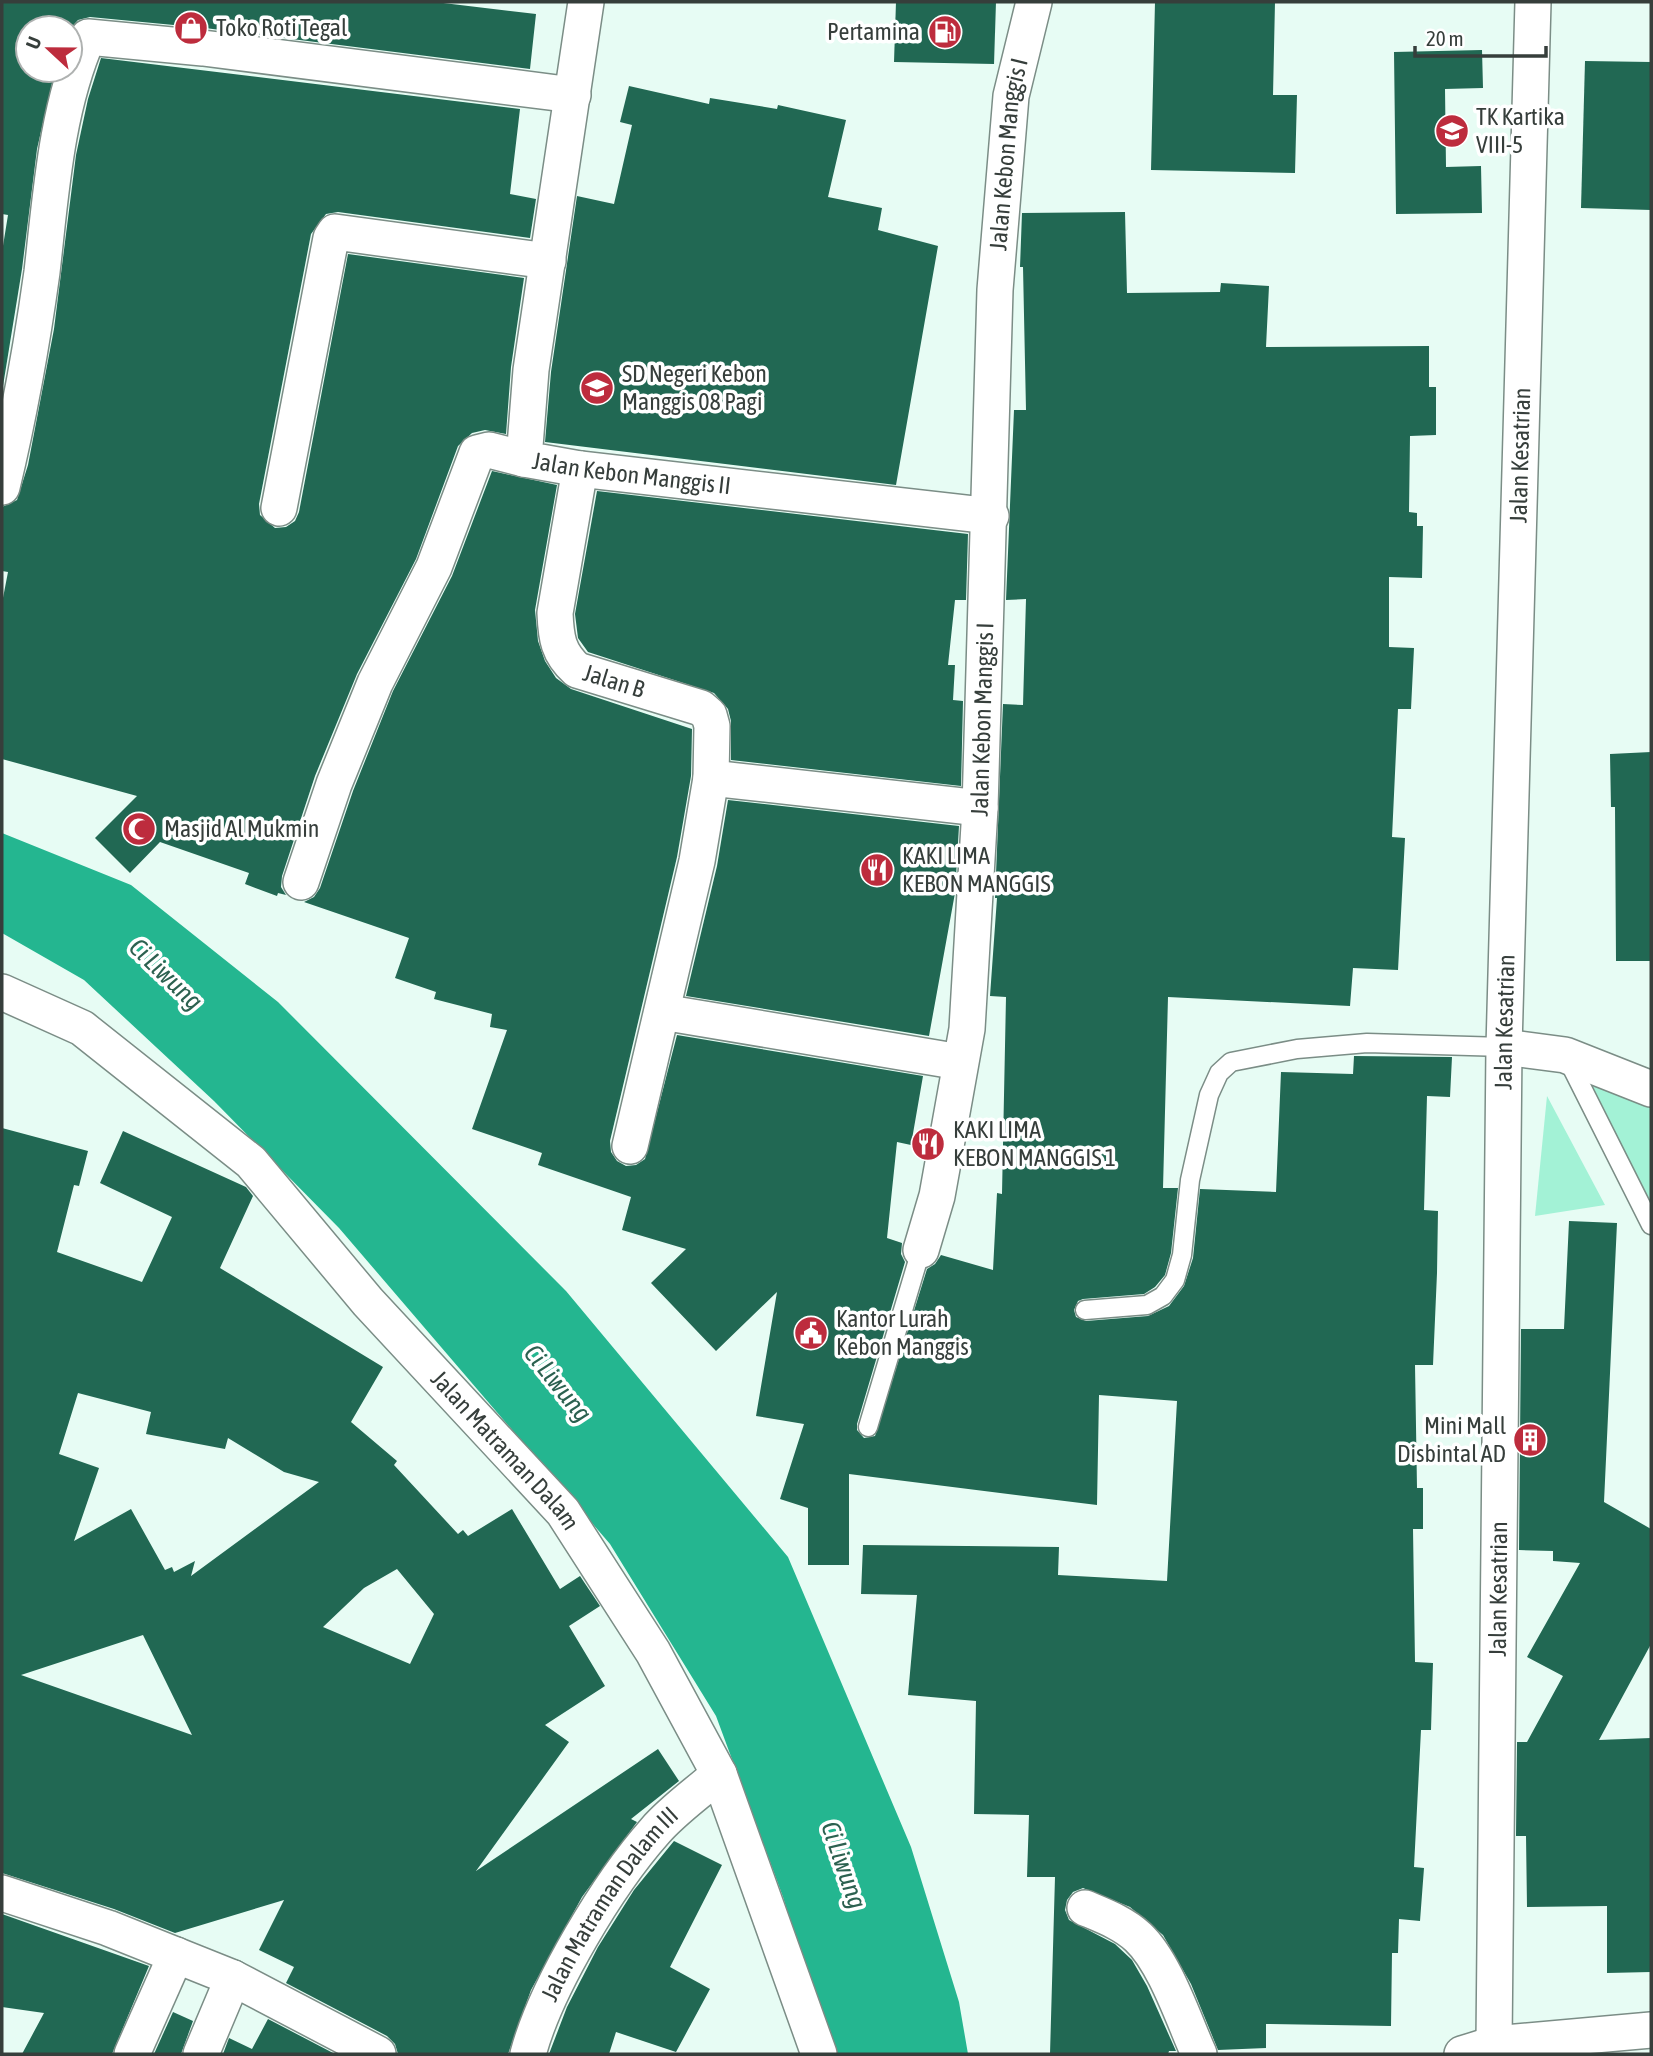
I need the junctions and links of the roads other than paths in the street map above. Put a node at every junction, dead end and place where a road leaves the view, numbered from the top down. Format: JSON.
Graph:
{"nodes":[{"id":1,"x":586,"y":2,"type":"edge"},
{"id":2,"x":1034,"y":2,"type":"edge"},
{"id":3,"x":1533,"y":2,"type":"edge"},
{"id":4,"x":573,"y":95,"type":"junction"},
{"id":5,"x":548,"y":261,"type":"junction"},
{"id":6,"x":524,"y":459,"type":"junction"},
{"id":7,"x":580,"y":469,"type":"junction"},
{"id":8,"x":2,"y":487,"type":"edge"},
{"id":9,"x":279,"y":508,"type":"dead end"},
{"id":10,"x":990,"y":516,"type":"junction"},
{"id":11,"x":711,"y":778,"type":"junction"},
{"id":12,"x":980,"y":808,"type":"junction"},
{"id":13,"x":301,"y":882,"type":"dead end"},
{"id":14,"x":2,"y":992,"type":"edge"},
{"id":15,"x":662,"y":1012,"type":"junction"},
{"id":16,"x":1504,"y":1047,"type":"junction"},
{"id":17,"x":1565,"y":1055,"type":"junction"},
{"id":18,"x":960,"y":1062,"type":"junction"},
{"id":19,"x":1651,"y":1089,"type":"edge"},
{"id":20,"x":630,"y":1146,"type":"dead end"},
{"id":21,"x":1651,"y":1225,"type":"edge"},
{"id":22,"x":921,"y":1250,"type":"joint"},
{"id":23,"x":1085,"y":1310,"type":"dead end"},
{"id":24,"x":868,"y":1427,"type":"dead end"},
{"id":25,"x":719,"y":1774,"type":"junction"},
{"id":26,"x":2,"y":1893,"type":"edge"},
{"id":27,"x":1085,"y":1909,"type":"dead end"},
{"id":28,"x":176,"y":1955,"type":"junction"},
{"id":29,"x":233,"y":1978,"type":"junction"},
{"id":30,"x":1651,"y":2030,"type":"edge"},
{"id":31,"x":1478,"y":2049,"type":"edge"},
{"id":32,"x":132,"y":2054,"type":"edge"},
{"id":33,"x":201,"y":2054,"type":"edge"},
{"id":34,"x":378,"y":2054,"type":"edge"},
{"id":35,"x":528,"y":2054,"type":"edge"},
{"id":36,"x":819,"y":2054,"type":"edge"},
{"id":37,"x":1199,"y":2054,"type":"edge"}],
"edges":[{"from":1,"to":4,"type":"street","name":"Jalan Kebon Manggis II"},
{"from":2,"to":10,"type":"street","name":"Jalan Kebon Manggis I"},
{"from":3,"to":16,"type":"street","name":"Jalan Kesatrian"},
{"from":4,"to":5,"type":"street","name":"Jalan Kebon Manggis II"},
{"from":4,"to":8,"type":"street"},
{"from":5,"to":6,"type":"street","name":"Jalan Kebon Manggis II"},
{"from":5,"to":9,"type":"street"},
{"from":6,"to":7,"type":"street","name":"Jalan Kebon Manggis II"},
{"from":6,"to":13,"type":"street"},
{"from":7,"to":10,"type":"street","name":"Jalan Kebon Manggis II"},
{"from":7,"to":11,"type":"street","name":"Jalan B"},
{"from":10,"to":12,"type":"street","name":"Jalan Kebon Manggis I"},
{"from":11,"to":12,"type":"street"},
{"from":11,"to":15,"type":"street","name":"Jalan B"},
{"from":12,"to":18,"type":"street","name":"Jalan Kebon Manggis I"},
{"from":14,"to":25,"type":"street","name":"Jalan Matraman Dalam"},
{"from":15,"to":18,"type":"street"},
{"from":15,"to":20,"type":"street","name":"Jalan B"},
{"from":16,"to":17,"type":"street"},
{"from":16,"to":23,"type":"lane"},
{"from":16,"to":31,"type":"street","name":"Jalan Kesatrian"},
{"from":17,"to":19,"type":"street"},
{"from":17,"to":21,"type":"lane"},
{"from":18,"to":22,"type":"street","name":"Jalan Kebon Manggis I"},
{"from":22,"to":24,"type":"lane","name":"Jalan Kebon Manggis I"},
{"from":25,"to":35,"type":"street","name":"Jalan Matraman Dalam III"},
{"from":25,"to":36,"type":"street","name":"Jalan Matraman Dalam"},
{"from":26,"to":28,"type":"street"},
{"from":27,"to":37,"type":"street"},
{"from":28,"to":29,"type":"street"},
{"from":28,"to":32,"type":"street"},
{"from":29,"to":33,"type":"street"},
{"from":29,"to":34,"type":"street"},
{"from":30,"to":31,"type":"street"}]}
